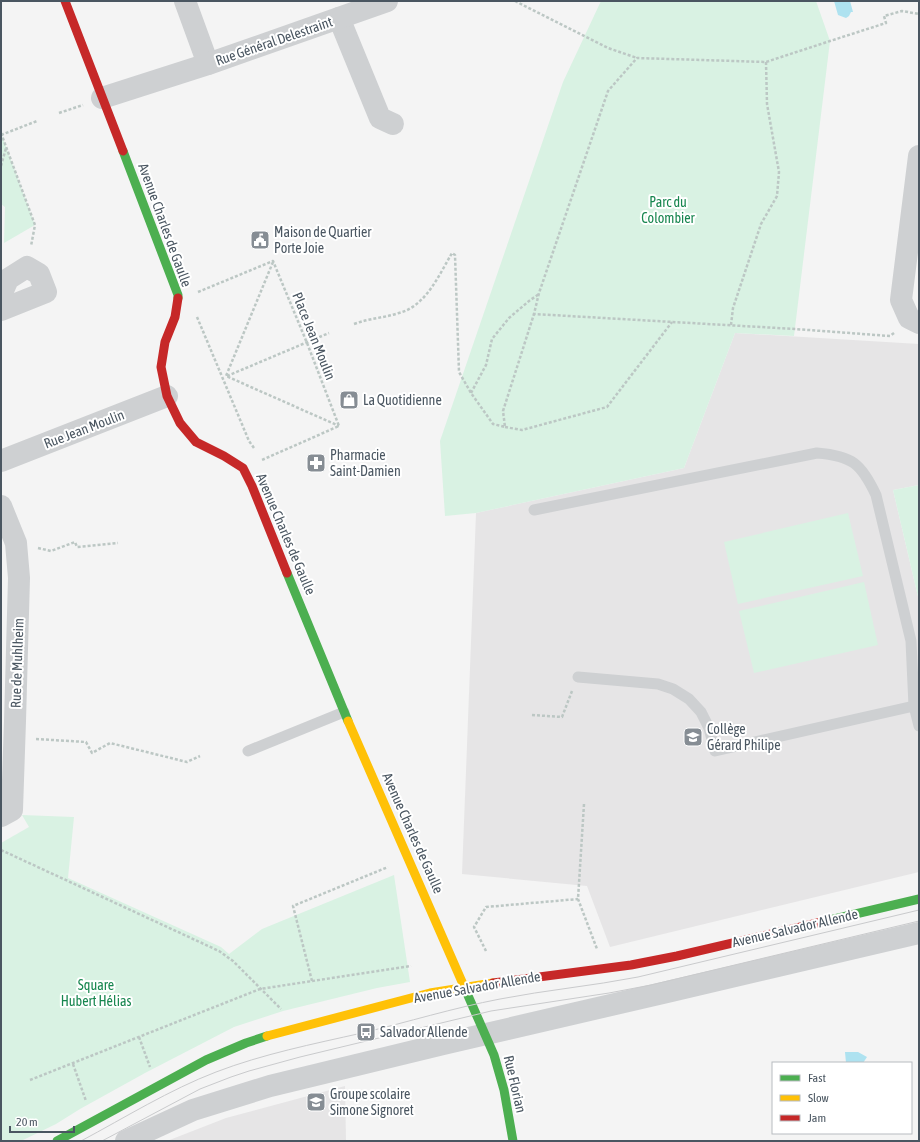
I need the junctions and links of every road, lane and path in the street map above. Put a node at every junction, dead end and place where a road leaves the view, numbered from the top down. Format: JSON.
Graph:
{"nodes":[{"id":1,"x":65,"y":1,"type":"edge"},
{"id":2,"x":186,"y":1,"type":"edge"},
{"id":3,"x":387,"y":1,"type":"edge"},
{"id":4,"x":515,"y":1,"type":"edge"},
{"id":5,"x":919,"y":14,"type":"edge"},
{"id":6,"x":340,"y":18,"type":"junction"},
{"id":7,"x":637,"y":58,"type":"junction"},
{"id":8,"x":766,"y":62,"type":"junction"},
{"id":9,"x":208,"y":64,"type":"junction"},
{"id":10,"x":102,"y":98,"type":"junction"},
{"id":11,"x":37,"y":121,"type":"dead end"},
{"id":12,"x":392,"y":124,"type":"dead end"},
{"id":13,"x":1,"y":134,"type":"edge"},
{"id":14,"x":6,"y":148,"type":"junction"},
{"id":15,"x":919,"y":158,"type":"edge"},
{"id":16,"x":1,"y":166,"type":"edge"},
{"id":17,"x":273,"y":261,"type":"junction"},
{"id":18,"x":27,"y":267,"type":"junction"},
{"id":19,"x":539,"y":293,"type":"junction"},
{"id":20,"x":1,"y":295,"type":"edge"},
{"id":21,"x":192,"y":295,"type":"dead end"},
{"id":22,"x":1,"y":310,"type":"edge"},
{"id":23,"x":534,"y":314,"type":"junction"},
{"id":24,"x":197,"y":317,"type":"dead end"},
{"id":25,"x":673,"y":321,"type":"junction"},
{"id":26,"x":914,"y":321,"type":"edge"},
{"id":27,"x":354,"y":324,"type":"dead end"},
{"id":28,"x":731,"y":325,"type":"junction"},
{"id":29,"x":329,"y":334,"type":"dead end"},
{"id":30,"x":307,"y":343,"type":"junction"},
{"id":31,"x":224,"y":377,"type":"junction"},
{"id":32,"x":471,"y":394,"type":"junction"},
{"id":33,"x":167,"y":396,"type":"junction"},
{"id":34,"x":340,"y":426,"type":"junction"},
{"id":35,"x":505,"y":427,"type":"junction"},
{"id":36,"x":257,"y":454,"type":"dead end"},
{"id":37,"x":1,"y":461,"type":"edge"},
{"id":38,"x":261,"y":461,"type":"dead end"},
{"id":39,"x":1,"y":506,"type":"edge"},
{"id":40,"x":534,"y":510,"type":"dead end"},
{"id":41,"x":16,"y":543,"type":"junction"},
{"id":42,"x":118,"y":543,"type":"dead end"},
{"id":43,"x":578,"y":677,"type":"joint"},
{"id":44,"x":914,"y":706,"type":"junction"},
{"id":45,"x":344,"y":712,"type":"junction"},
{"id":46,"x":532,"y":715,"type":"dead end"},
{"id":47,"x":15,"y":721,"type":"junction"},
{"id":48,"x":919,"y":726,"type":"edge"},
{"id":49,"x":248,"y":751,"type":"dead end"},
{"id":50,"x":200,"y":756,"type":"dead end"},
{"id":51,"x":584,"y":804,"type":"dead end"},
{"id":52,"x":1,"y":816,"type":"edge"},
{"id":53,"x":1,"y":850,"type":"edge"},
{"id":54,"x":409,"y":859,"type":"junction"},
{"id":55,"x":578,"y":899,"type":"junction"},
{"id":56,"x":919,"y":899,"type":"edge"},
{"id":57,"x":919,"y":933,"type":"edge"},
{"id":58,"x":486,"y":951,"type":"dead end"},
{"id":59,"x":411,"y":966,"type":"dead end"},
{"id":60,"x":605,"y":968,"type":"junction"},
{"id":61,"x":312,"y":981,"type":"junction"},
{"id":62,"x":463,"y":987,"type":"junction"},
{"id":63,"x":260,"y":989,"type":"junction"},
{"id":64,"x":280,"y":1008,"type":"dead end"},
{"id":65,"x":485,"y":1034,"type":"junction"},
{"id":66,"x":139,"y":1038,"type":"junction"},
{"id":67,"x":73,"y":1064,"type":"junction"},
{"id":68,"x":30,"y":1080,"type":"dead end"},
{"id":69,"x":158,"y":1087,"type":"junction"},
{"id":70,"x":94,"y":1121,"type":"junction"},
{"id":71,"x":57,"y":1141,"type":"edge"},
{"id":72,"x":126,"y":1141,"type":"edge"},
{"id":73,"x":513,"y":1141,"type":"edge"}],
"edges":[{"from":1,"to":10,"type":"street","name":"Avenue Charles de Gaulle"},
{"from":2,"to":9,"type":"street","name":"Rue Général Delestraint"},
{"from":3,"to":6,"type":"street","name":"Rue Général Delestraint"},
{"from":4,"to":7,"type":"path"},
{"from":5,"to":8,"type":"path"},
{"from":6,"to":9,"type":"street","name":"Rue Général Delestraint"},
{"from":6,"to":12,"type":"street","name":"Rue Général Delestraint"},
{"from":7,"to":8,"type":"path"},
{"from":7,"to":19,"type":"path"},
{"from":8,"to":28,"type":"path"},
{"from":9,"to":10,"type":"street","name":"Rue Général Delestraint"},
{"from":10,"to":33,"type":"street","name":"Avenue Charles de Gaulle"},
{"from":11,"to":13,"type":"path"},
{"from":13,"to":14,"type":"path"},
{"from":14,"to":16,"type":"path"},
{"from":14,"to":18,"type":"path"},
{"from":15,"to":26,"type":"street"},
{"from":17,"to":21,"type":"path"},
{"from":17,"to":30,"type":"path","name":"Place Jean Moulin"},
{"from":17,"to":31,"type":"path"},
{"from":18,"to":20,"type":"street"},
{"from":18,"to":22,"type":"street"},
{"from":19,"to":23,"type":"path"},
{"from":19,"to":32,"type":"path"},
{"from":23,"to":25,"type":"path"},
{"from":23,"to":35,"type":"path"},
{"from":24,"to":31,"type":"path"},
{"from":25,"to":28,"type":"path"},
{"from":25,"to":35,"type":"path"},
{"from":26,"to":28,"type":"path"},
{"from":27,"to":32,"type":"path"},
{"from":29,"to":30,"type":"path"},
{"from":30,"to":31,"type":"path"},
{"from":30,"to":34,"type":"path","name":"Place Jean Moulin"},
{"from":31,"to":34,"type":"path"},
{"from":31,"to":36,"type":"path"},
{"from":32,"to":35,"type":"path"},
{"from":33,"to":37,"type":"street","name":"Rue Jean Moulin"},
{"from":33,"to":45,"type":"street","name":"Avenue Charles de Gaulle"},
{"from":34,"to":38,"type":"path"},
{"from":39,"to":41,"type":"street","name":"Rue de Muhlheim"},
{"from":40,"to":44,"type":"lane"},
{"from":41,"to":42,"type":"path"},
{"from":41,"to":47,"type":"street","name":"Rue de Muhlheim"},
{"from":43,"to":44,"type":"lane"},
{"from":43,"to":46,"type":"path"},
{"from":44,"to":48,"type":"lane"},
{"from":45,"to":49,"type":"lane"},
{"from":45,"to":54,"type":"street","name":"Avenue Charles de Gaulle"},
{"from":47,"to":50,"type":"path"},
{"from":47,"to":52,"type":"street","name":"Rue de Muhlheim"},
{"from":51,"to":55,"type":"path"},
{"from":53,"to":63,"type":"path"},
{"from":54,"to":61,"type":"path"},
{"from":54,"to":62,"type":"street","name":"Avenue Charles de Gaulle"},
{"from":55,"to":58,"type":"path"},
{"from":55,"to":60,"type":"path"},
{"from":56,"to":60,"type":"street","name":"Avenue Salvador Allende"},
{"from":57,"to":65,"type":"street"},
{"from":59,"to":61,"type":"path"},
{"from":60,"to":62,"type":"street","name":"Avenue Salvador Allende"},
{"from":61,"to":63,"type":"path"},
{"from":62,"to":65,"type":"street","name":"Avenue Charles de Gaulle"},
{"from":62,"to":69,"type":"street","name":"Avenue Salvador Allende"},
{"from":63,"to":64,"type":"path"},
{"from":63,"to":66,"type":"path"},
{"from":65,"to":72,"type":"street"},
{"from":65,"to":73,"type":"street","name":"Rue Florian"},
{"from":66,"to":67,"type":"path"},
{"from":66,"to":69,"type":"path"},
{"from":67,"to":68,"type":"path"},
{"from":67,"to":70,"type":"path"},
{"from":69,"to":70,"type":"street","name":"Avenue Salvador Allende"},
{"from":70,"to":71,"type":"street","name":"Avenue Salvador Allende"}]}
